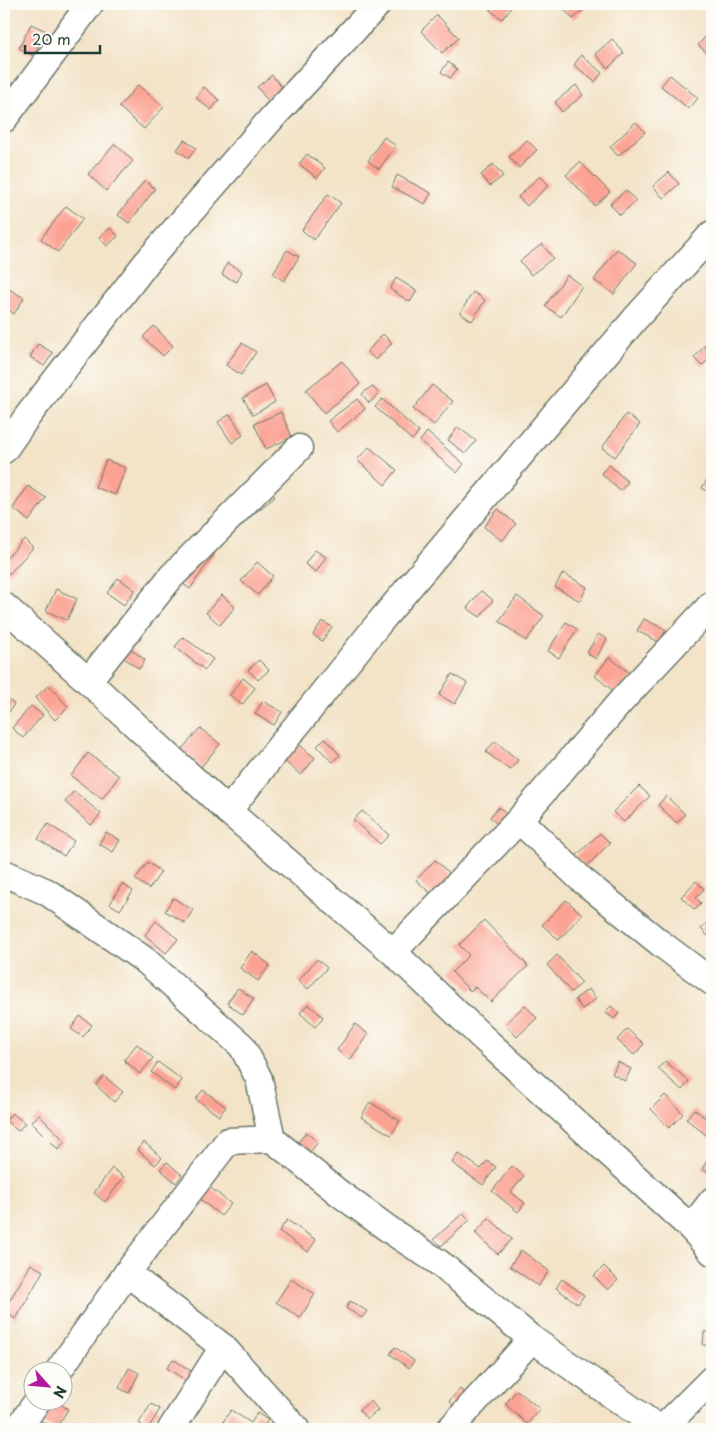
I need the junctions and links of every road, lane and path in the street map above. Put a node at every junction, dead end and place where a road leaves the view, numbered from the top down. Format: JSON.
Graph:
{"nodes":[{"id":1,"x":90,"y":4,"type":"edge"},
{"id":2,"x":378,"y":4,"type":"edge"},
{"id":3,"x":4,"y":118,"type":"edge"},
{"id":4,"x":712,"y":234,"type":"edge"},
{"id":5,"x":299,"y":448,"type":"dead end"},
{"id":6,"x":4,"y":450,"type":"edge"},
{"id":7,"x":712,"y":604,"type":"edge"},
{"id":8,"x":4,"y":606,"type":"edge"},
{"id":9,"x":88,"y":681,"type":"junction"},
{"id":10,"x":228,"y":811,"type":"junction"},
{"id":11,"x":519,"y":820,"type":"junction"},
{"id":12,"x":4,"y":873,"type":"edge"},
{"id":13,"x":394,"y":952,"type":"junction"},
{"id":14,"x":712,"y":982,"type":"edge"},
{"id":15,"x":272,"y":1139,"type":"junction"},
{"id":16,"x":712,"y":1201,"type":"edge"},
{"id":17,"x":691,"y":1228,"type":"junction"},
{"id":18,"x":712,"y":1252,"type":"edge"},
{"id":19,"x":127,"y":1273,"type":"junction"},
{"id":20,"x":532,"y":1338,"type":"junction"},
{"id":21,"x":223,"y":1347,"type":"junction"},
{"id":22,"x":66,"y":1360,"type":"edge"},
{"id":23,"x":712,"y":1379,"type":"edge"},
{"id":24,"x":31,"y":1410,"type":"edge"},
{"id":25,"x":18,"y":1429,"type":"edge"},
{"id":26,"x":171,"y":1429,"type":"edge"},
{"id":27,"x":296,"y":1429,"type":"edge"},
{"id":28,"x":450,"y":1429,"type":"edge"},
{"id":29,"x":661,"y":1429,"type":"edge"}],
"edges":[{"from":1,"to":3,"type":"street"},
{"from":2,"to":6,"type":"street"},
{"from":4,"to":10,"type":"street"},
{"from":5,"to":9,"type":"street"},
{"from":7,"to":11,"type":"street"},
{"from":8,"to":9,"type":"street"},
{"from":9,"to":10,"type":"street"},
{"from":10,"to":13,"type":"street"},
{"from":11,"to":13,"type":"street"},
{"from":11,"to":14,"type":"street"},
{"from":12,"to":15,"type":"street"},
{"from":13,"to":17,"type":"street"},
{"from":15,"to":19,"type":"street"},
{"from":15,"to":20,"type":"street"},
{"from":16,"to":17,"type":"street"},
{"from":17,"to":18,"type":"street"},
{"from":19,"to":21,"type":"street"},
{"from":19,"to":22,"type":"street"},
{"from":20,"to":28,"type":"street"},
{"from":20,"to":29,"type":"street"},
{"from":21,"to":26,"type":"street"},
{"from":21,"to":27,"type":"street"},
{"from":23,"to":29,"type":"street"},
{"from":24,"to":25,"type":"street"}]}
